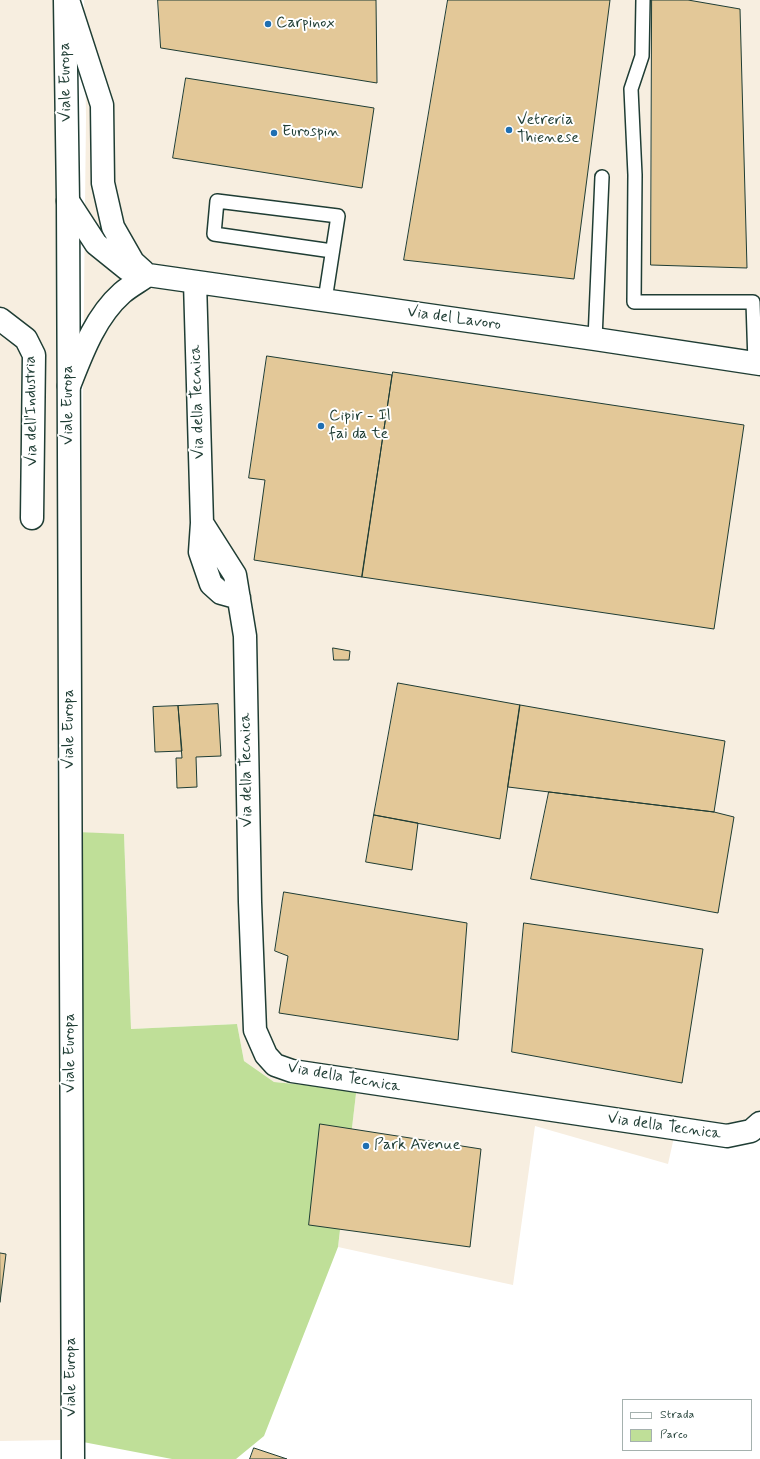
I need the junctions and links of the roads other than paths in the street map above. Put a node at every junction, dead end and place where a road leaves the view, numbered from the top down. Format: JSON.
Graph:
{"nodes":[{"id":1,"x":65,"y":0,"type":"edge"},
{"id":2,"x":68,"y":0,"type":"edge"},
{"id":3,"x":643,"y":0,"type":"edge"},
{"id":4,"x":602,"y":177,"type":"dead end"},
{"id":5,"x":68,"y":201,"type":"junction"},
{"id":6,"x":332,"y":251,"type":"junction"},
{"id":7,"x":148,"y":276,"type":"junction"},
{"id":8,"x":195,"y":282,"type":"junction"},
{"id":9,"x":325,"y":300,"type":"junction"},
{"id":10,"x":0,"y":318,"type":"edge"},
{"id":11,"x":595,"y":339,"type":"junction"},
{"id":12,"x":757,"y":364,"type":"edge"},
{"id":13,"x":69,"y":386,"type":"junction"},
{"id":14,"x":32,"y":518,"type":"dead end"},
{"id":15,"x":760,"y":1123,"type":"edge"},
{"id":16,"x":73,"y":1459,"type":"edge"}],
"edges":[{"from":1,"to":5,"type":"street","name":"Viale Europa"},
{"from":2,"to":7,"type":"street"},
{"from":3,"to":12,"type":"lane"},
{"from":4,"to":11,"type":"lane"},
{"from":5,"to":7,"type":"street","name":"Via del Lavoro"},
{"from":5,"to":13,"type":"street","name":"Viale Europa"},
{"from":6,"to":6,"type":"lane"},
{"from":6,"to":9,"type":"lane"},
{"from":7,"to":8,"type":"street","name":"Via del Lavoro"},
{"from":7,"to":13,"type":"street"},
{"from":8,"to":9,"type":"street","name":"Via del Lavoro"},
{"from":8,"to":15,"type":"street","name":"Via della Tecnica"},
{"from":9,"to":11,"type":"street","name":"Via del Lavoro"},
{"from":10,"to":14,"type":"street","name":"Via dell'Industria"},
{"from":11,"to":12,"type":"street","name":"Via del Lavoro"},
{"from":13,"to":16,"type":"street","name":"Viale Europa"}]}
